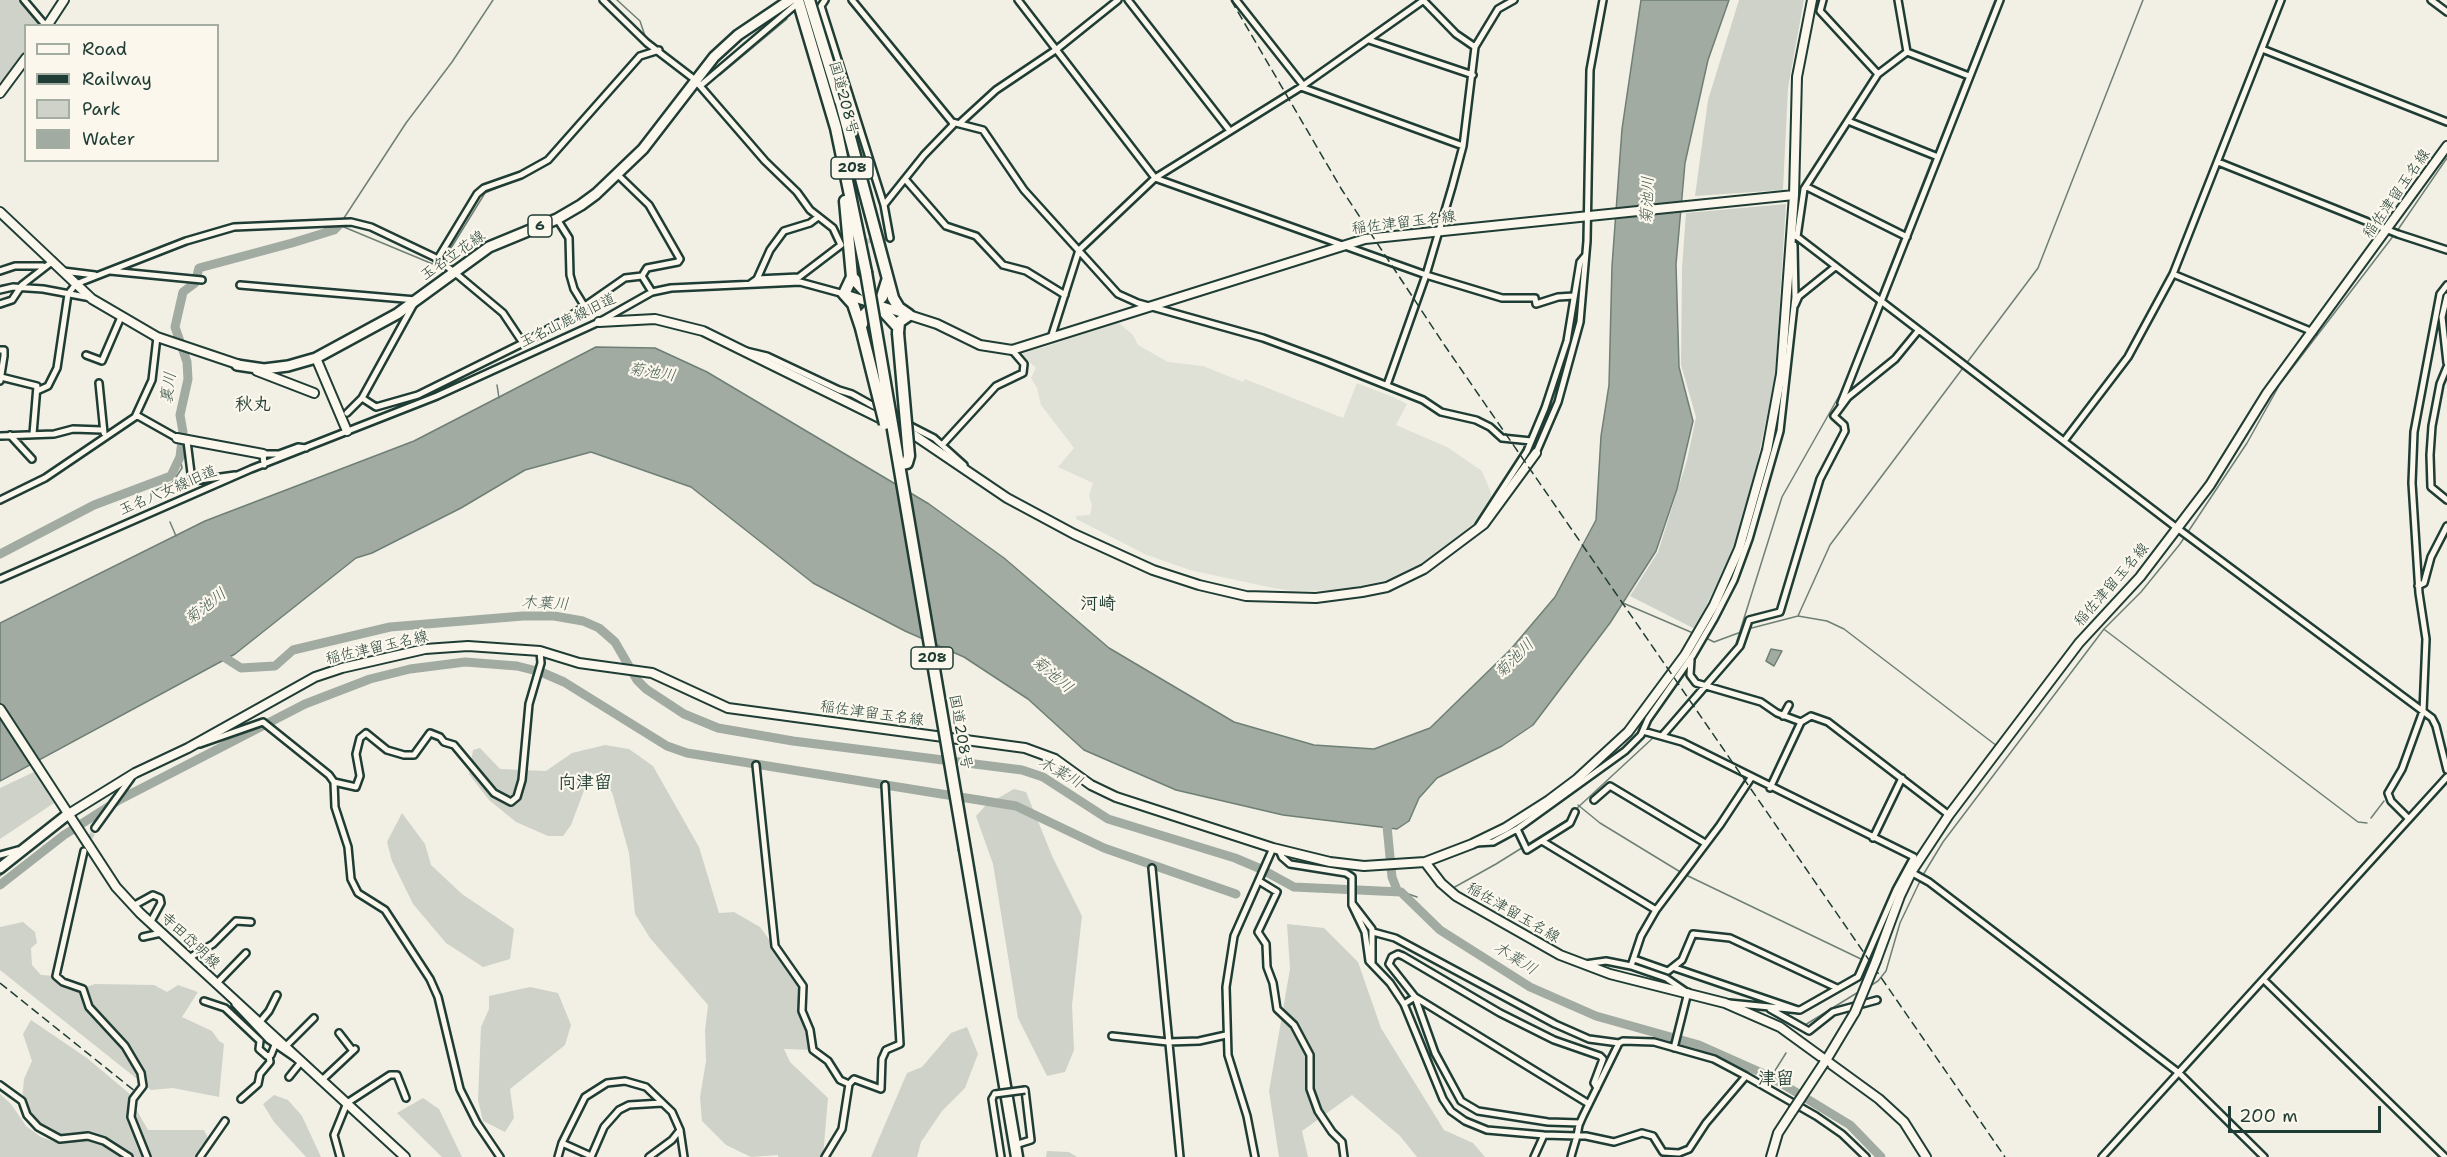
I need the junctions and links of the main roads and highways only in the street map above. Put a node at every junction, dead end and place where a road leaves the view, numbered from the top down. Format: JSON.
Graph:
{"nodes":[{"id":1,"x":64,"y":0,"type":"edge"},
{"id":2,"x":799,"y":0,"type":"edge"},
{"id":3,"x":1812,"y":0,"type":"edge"},
{"id":4,"x":48,"y":24,"type":"edge"},
{"id":5,"x":24,"y":61,"type":"edge"},
{"id":6,"x":0,"y":93,"type":"edge"},
{"id":7,"x":839,"y":96,"type":"junction"},
{"id":8,"x":830,"y":110,"type":"junction"},
{"id":9,"x":2447,"y":146,"type":"edge"},
{"id":10,"x":1794,"y":195,"type":"junction"},
{"id":11,"x":0,"y":212,"type":"edge"},
{"id":12,"x":860,"y":241,"type":"junction"},
{"id":13,"x":887,"y":275,"type":"junction"},
{"id":14,"x":852,"y":278,"type":"junction"},
{"id":15,"x":844,"y":294,"type":"junction"},
{"id":16,"x":875,"y":303,"type":"junction"},
{"id":17,"x":909,"y":315,"type":"junction"},
{"id":18,"x":599,"y":322,"type":"road end"},
{"id":19,"x":861,"y":328,"type":"junction"},
{"id":20,"x":898,"y":329,"type":"junction"},
{"id":21,"x":316,"y":358,"type":"junction"},
{"id":22,"x":237,"y":364,"type":"junction"},
{"id":23,"x":314,"y":393,"type":"dead end"},
{"id":24,"x":347,"y":431,"type":"road end"},
{"id":25,"x":177,"y":438,"type":"road end"},
{"id":26,"x":1536,"y":453,"type":"road end"},
{"id":27,"x":263,"y":454,"type":"road end"},
{"id":28,"x":898,"y":465,"type":"junction"},
{"id":29,"x":903,"y":496,"type":"junction"},
{"id":30,"x":0,"y":709,"type":"edge"},
{"id":31,"x":64,"y":811,"type":"junction"},
{"id":32,"x":1425,"y":862,"type":"junction"},
{"id":33,"x":0,"y":868,"type":"edge"},
{"id":34,"x":1825,"y":1060,"type":"junction"},
{"id":35,"x":1771,"y":1156,"type":"edge"},
{"id":36,"x":405,"y":1157,"type":"edge"},
{"id":37,"x":1017,"y":1157,"type":"edge"},
{"id":38,"x":1926,"y":1157,"type":"edge"}],
"edges":[{"from":1,"to":4,"type":"main road"},
{"from":2,"to":7,"type":"highway","name":"国道208号","number":"208"},
{"from":2,"to":8,"type":"highway","name":"国道208号","number":"208"},
{"from":2,"to":21,"type":"main road","name":"玉名立花線","number":"6"},
{"from":3,"to":10,"type":"main road"},
{"from":5,"to":6,"type":"main road"},
{"from":7,"to":12,"type":"highway","name":"国道208号","number":"208"},
{"from":7,"to":13,"type":"highway"},
{"from":8,"to":12,"type":"highway","name":"国道208号","number":"208"},
{"from":8,"to":14,"type":"highway"},
{"from":9,"to":34,"type":"main road","name":"稲佐津留玉名線","bridge":true},
{"from":10,"to":17,"type":"main road","name":"稲佐津留玉名線"},
{"from":10,"to":32,"type":"main road"},
{"from":11,"to":22,"type":"main road"},
{"from":12,"to":28,"type":"highway","name":"国道208号","number":"208","bridge":true},
{"from":13,"to":16,"type":"highway"},
{"from":13,"to":17,"type":"highway"},
{"from":14,"to":15,"type":"highway"},
{"from":14,"to":16,"type":"highway"},
{"from":15,"to":16,"type":"main road","name":"稲佐津留玉名線"},
{"from":15,"to":19,"type":"highway"},
{"from":16,"to":17,"type":"main road","name":"稲佐津留玉名線"},
{"from":16,"to":19,"type":"highway"},
{"from":16,"to":20,"type":"highway"},
{"from":17,"to":20,"type":"highway"},
{"from":18,"to":26,"type":"main road"},
{"from":19,"to":29,"type":"highway","bridge":true},
{"from":20,"to":28,"type":"highway","bridge":true},
{"from":21,"to":22,"type":"main road","name":"玉名立花線","number":"6"},
{"from":21,"to":24,"type":"main road"},
{"from":22,"to":23,"type":"main road"},
{"from":25,"to":27,"type":"main road"},
{"from":28,"to":29,"type":"highway","name":"国道208号","number":"208","bridge":true},
{"from":29,"to":37,"type":"highway","name":"国道208号","number":"208","bridge":true},
{"from":30,"to":31,"type":"main road","name":"寺田岱明線"},
{"from":31,"to":32,"type":"main road","name":"稲佐津留玉名線"},
{"from":31,"to":33,"type":"main road"},
{"from":31,"to":36,"type":"main road","name":"寺田岱明線"},
{"from":32,"to":34,"type":"main road","name":"稲佐津留玉名線"},
{"from":34,"to":35,"type":"main road","bridge":true},
{"from":34,"to":38,"type":"main road","name":"稲佐津留玉名線"}]}
